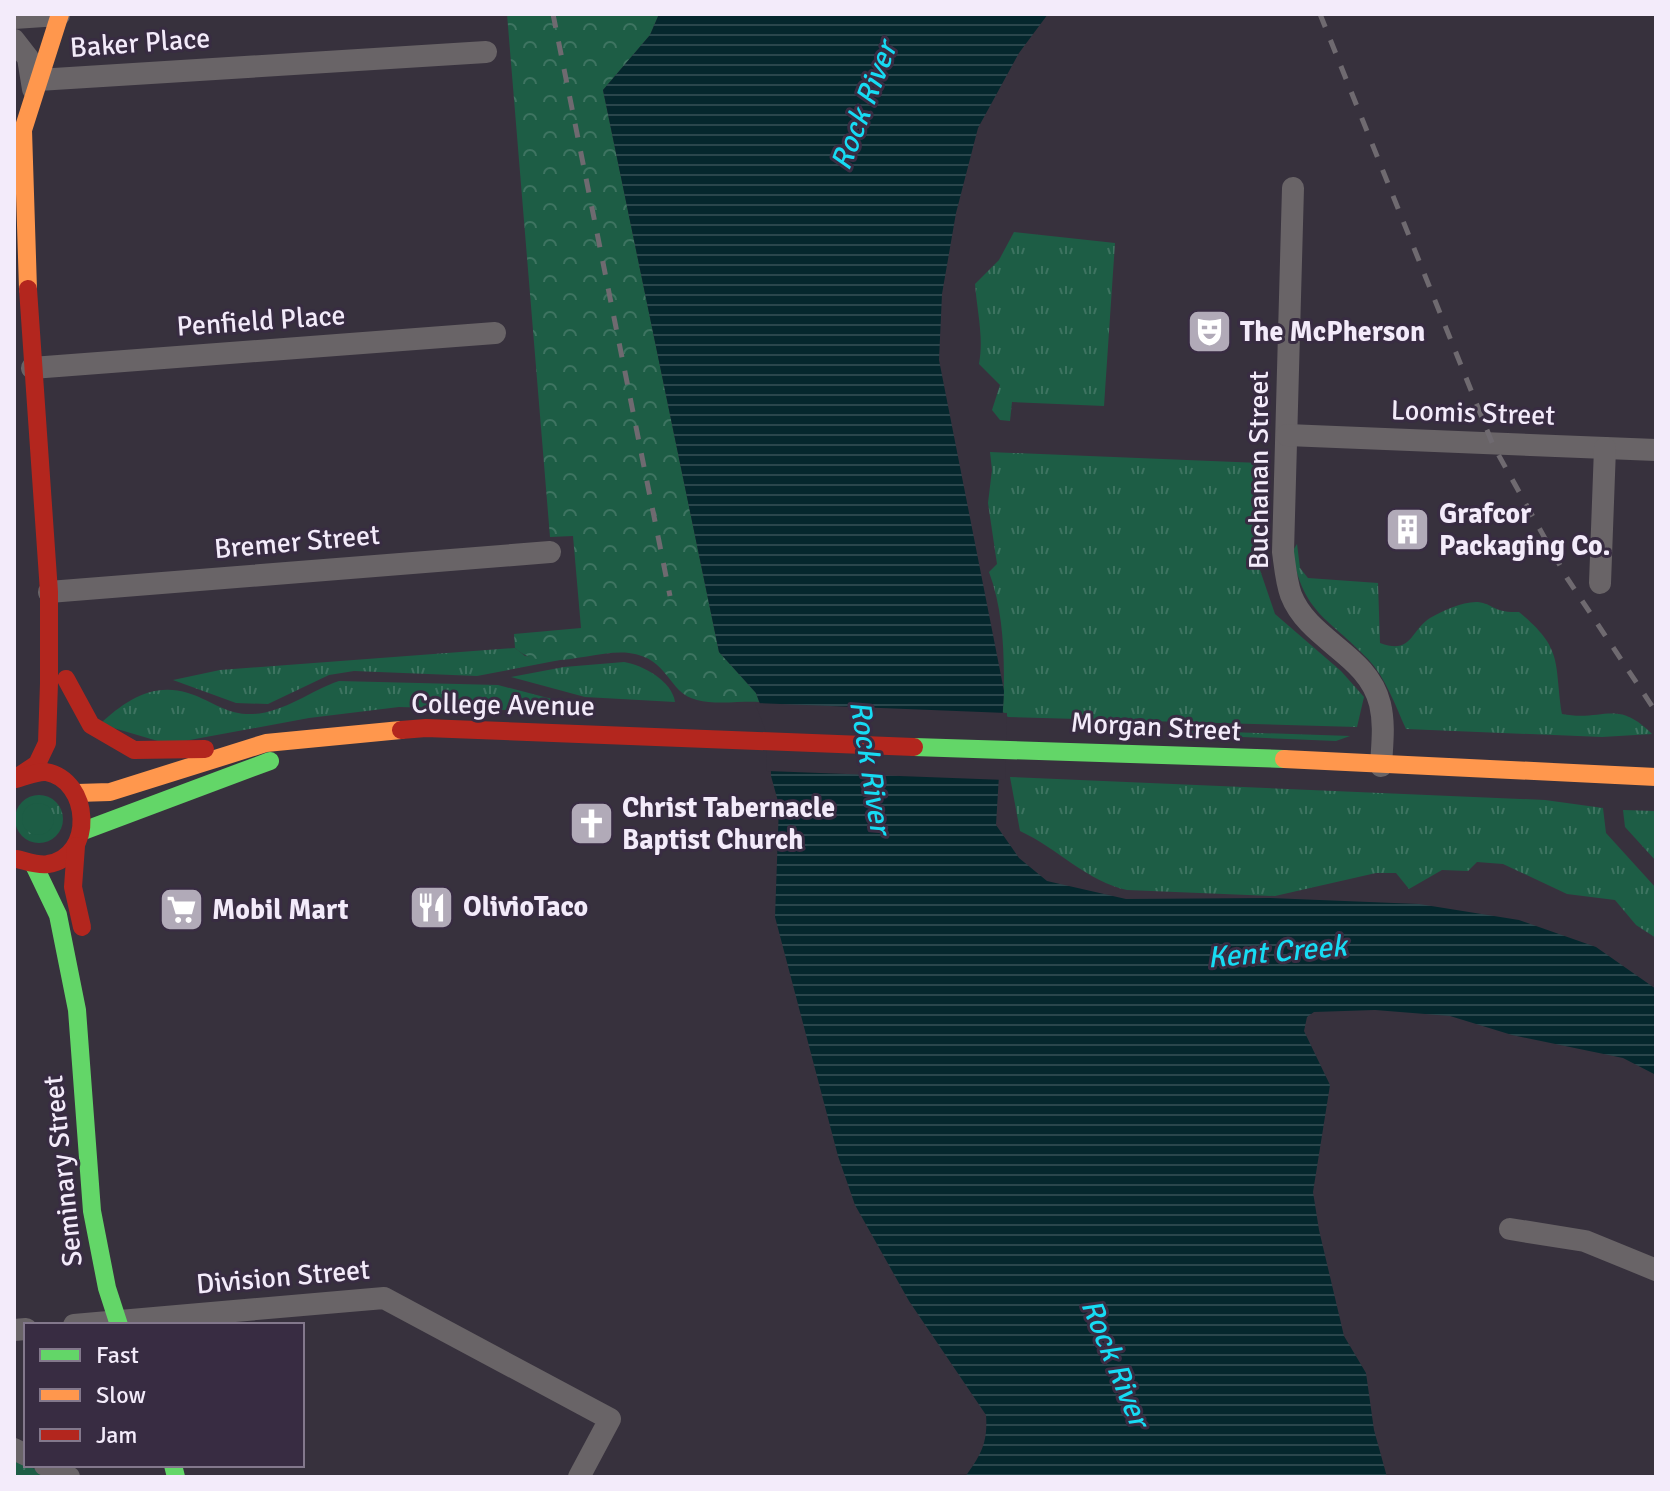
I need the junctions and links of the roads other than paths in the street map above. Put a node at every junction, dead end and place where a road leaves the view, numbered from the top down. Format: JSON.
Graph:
{"nodes":[{"id":1,"x":59,"y":15,"type":"edge"},
{"id":2,"x":14,"y":18,"type":"edge"},
{"id":3,"x":14,"y":40,"type":"edge"},
{"id":4,"x":486,"y":52,"type":"dead end"},
{"id":5,"x":35,"y":88,"type":"junction"},
{"id":6,"x":1293,"y":188,"type":"dead end"},
{"id":7,"x":19,"y":231,"type":"edge"},
{"id":8,"x":495,"y":333,"type":"dead end"},
{"id":9,"x":32,"y":368,"type":"junction"},
{"id":10,"x":1287,"y":435,"type":"junction"},
{"id":11,"x":1605,"y":448,"type":"junction"},
{"id":12,"x":1656,"y":450,"type":"edge"},
{"id":13,"x":550,"y":552,"type":"dead end"},
{"id":14,"x":1600,"y":583,"type":"dead end"},
{"id":15,"x":49,"y":592,"type":"junction"},
{"id":16,"x":66,"y":679,"type":"junction"},
{"id":17,"x":67,"y":732,"type":"dead end"},
{"id":18,"x":351,"y":733,"type":"junction"},
{"id":19,"x":654,"y":737,"type":"joint"},
{"id":20,"x":266,"y":743,"type":"junction"},
{"id":21,"x":66,"y":759,"type":"dead end"},
{"id":22,"x":1381,"y":766,"type":"junction"},
{"id":23,"x":1656,"y":777,"type":"edge"},
{"id":24,"x":17,"y":778,"type":"edge"},
{"id":25,"x":72,"y":788,"type":"junction"},
{"id":26,"x":79,"y":839,"type":"junction"},
{"id":27,"x":20,"y":861,"type":"edge"},
{"id":28,"x":78,"y":1013,"type":"junction"},
{"id":29,"x":1510,"y":1229,"type":"dead end"},
{"id":30,"x":1656,"y":1270,"type":"edge"},
{"id":31,"x":118,"y":1323,"type":"edge"},
{"id":32,"x":49,"y":1467,"type":"edge"},
{"id":33,"x":69,"y":1477,"type":"edge"},
{"id":34,"x":579,"y":1477,"type":"edge"}],
"edges":[{"from":1,"to":2,"type":"street"},
{"from":1,"to":5,"type":"main road"},
{"from":3,"to":5,"type":"street"},
{"from":4,"to":5,"type":"street","name":"Baker Place"},
{"from":5,"to":7,"type":"main road"},
{"from":6,"to":10,"type":"street","name":"Buchanan Street"},
{"from":7,"to":9,"type":"main road"},
{"from":8,"to":9,"type":"street","name":"Penfield Place"},
{"from":9,"to":15,"type":"main road"},
{"from":10,"to":11,"type":"street","name":"Loomis Street"},
{"from":10,"to":22,"type":"street","name":"Buchanan Street"},
{"from":11,"to":12,"type":"street","name":"Loomis Street"},
{"from":11,"to":14,"type":"street"},
{"from":13,"to":15,"type":"street","name":"Bremer Street"},
{"from":15,"to":16,"type":"main road"},
{"from":15,"to":24,"type":"main road"},
{"from":16,"to":17,"type":"main road"},
{"from":16,"to":20,"type":"main road"},
{"from":18,"to":19,"type":"main road","name":"College Avenue"},
{"from":18,"to":20,"type":"main road","name":"College Avenue"},
{"from":18,"to":26,"type":"main road","name":"College Avenue"},
{"from":19,"to":22,"type":"main road","name":"Morgan Street"},
{"from":20,"to":25,"type":"main road","name":"College Avenue"},
{"from":21,"to":25,"type":"main road"},
{"from":22,"to":23,"type":"main road","name":"Morgan Street"},
{"from":24,"to":25,"type":"main road","name":"College Avenue"},
{"from":25,"to":26,"type":"main road"},
{"from":26,"to":27,"type":"main road","name":"College Avenue"},
{"from":26,"to":28,"type":"main road","name":"Seminary Street"},
{"from":27,"to":28,"type":"main road","name":"Seminary Street"},
{"from":28,"to":31,"type":"main road","name":"Seminary Street"},
{"from":29,"to":30,"type":"street"},
{"from":31,"to":34,"type":"street","name":"Division Street"},
{"from":32,"to":33,"type":"street"}]}
